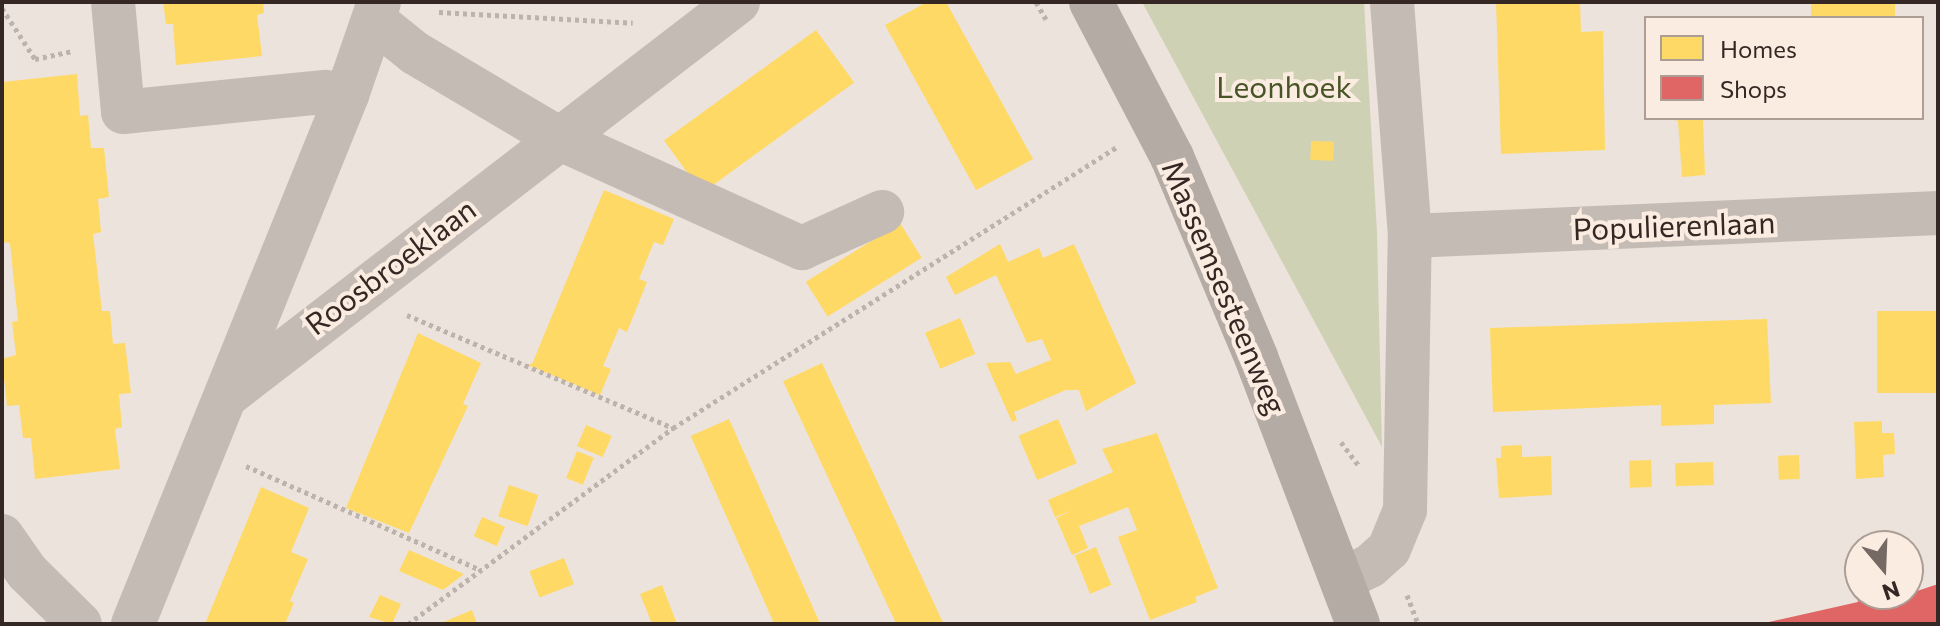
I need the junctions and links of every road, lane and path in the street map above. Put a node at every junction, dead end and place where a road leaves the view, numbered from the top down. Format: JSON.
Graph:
{"nodes":[{"id":1,"x":1091,"y":2,"type":"edge"},
{"id":2,"x":1392,"y":2,"type":"edge"},
{"id":3,"x":2,"y":8,"type":"edge"},
{"id":4,"x":377,"y":10,"type":"edge"},
{"id":5,"x":722,"y":14,"type":"edge"},
{"id":6,"x":115,"y":22,"type":"edge"},
{"id":7,"x":347,"y":95,"type":"junction"},
{"id":8,"x":1156,"y":125,"type":"junction"},
{"id":9,"x":558,"y":138,"type":"junction"},
{"id":10,"x":882,"y":212,"type":"dead end"},
{"id":11,"x":1938,"y":213,"type":"edge"},
{"id":12,"x":1410,"y":236,"type":"junction"},
{"id":13,"x":354,"y":293,"type":"junction"},
{"id":14,"x":225,"y":398,"type":"junction"},
{"id":15,"x":673,"y":428,"type":"junction"},
{"id":16,"x":204,"y":447,"type":"junction"},
{"id":17,"x":2,"y":536,"type":"edge"},
{"id":18,"x":481,"y":570,"type":"junction"},
{"id":19,"x":1344,"y":579,"type":"junction"},
{"id":20,"x":80,"y":624,"type":"edge"},
{"id":21,"x":133,"y":624,"type":"edge"},
{"id":22,"x":408,"y":624,"type":"edge"},
{"id":23,"x":1358,"y":624,"type":"edge"}],
"edges":[{"from":1,"to":8,"type":"main road","name":"Massemsesteenweg"},
{"from":2,"to":12,"type":"street"},
{"from":3,"to":6,"type":"path"},
{"from":4,"to":5,"type":"path"},
{"from":4,"to":7,"type":"street","name":"Roosbroeklaan"},
{"from":4,"to":9,"type":"street"},
{"from":5,"to":9,"type":"street","name":"Roosbroeklaan"},
{"from":6,"to":7,"type":"street"},
{"from":7,"to":14,"type":"street","name":"Roosbroeklaan"},
{"from":8,"to":15,"type":"path"},
{"from":8,"to":19,"type":"main road","name":"Massemsesteenweg"},
{"from":9,"to":10,"type":"street"},
{"from":9,"to":13,"type":"street","name":"Roosbroeklaan"},
{"from":11,"to":12,"type":"street","name":"Populierenlaan"},
{"from":12,"to":19,"type":"street"},
{"from":13,"to":14,"type":"street","name":"Roosbroeklaan"},
{"from":13,"to":15,"type":"path"},
{"from":14,"to":16,"type":"street","name":"Roosbroeklaan"},
{"from":15,"to":18,"type":"path"},
{"from":16,"to":18,"type":"path"},
{"from":16,"to":21,"type":"street","name":"Roosbroeklaan"},
{"from":17,"to":20,"type":"street"},
{"from":18,"to":22,"type":"path"},
{"from":19,"to":23,"type":"main road","name":"Massemsesteenweg"}]}
